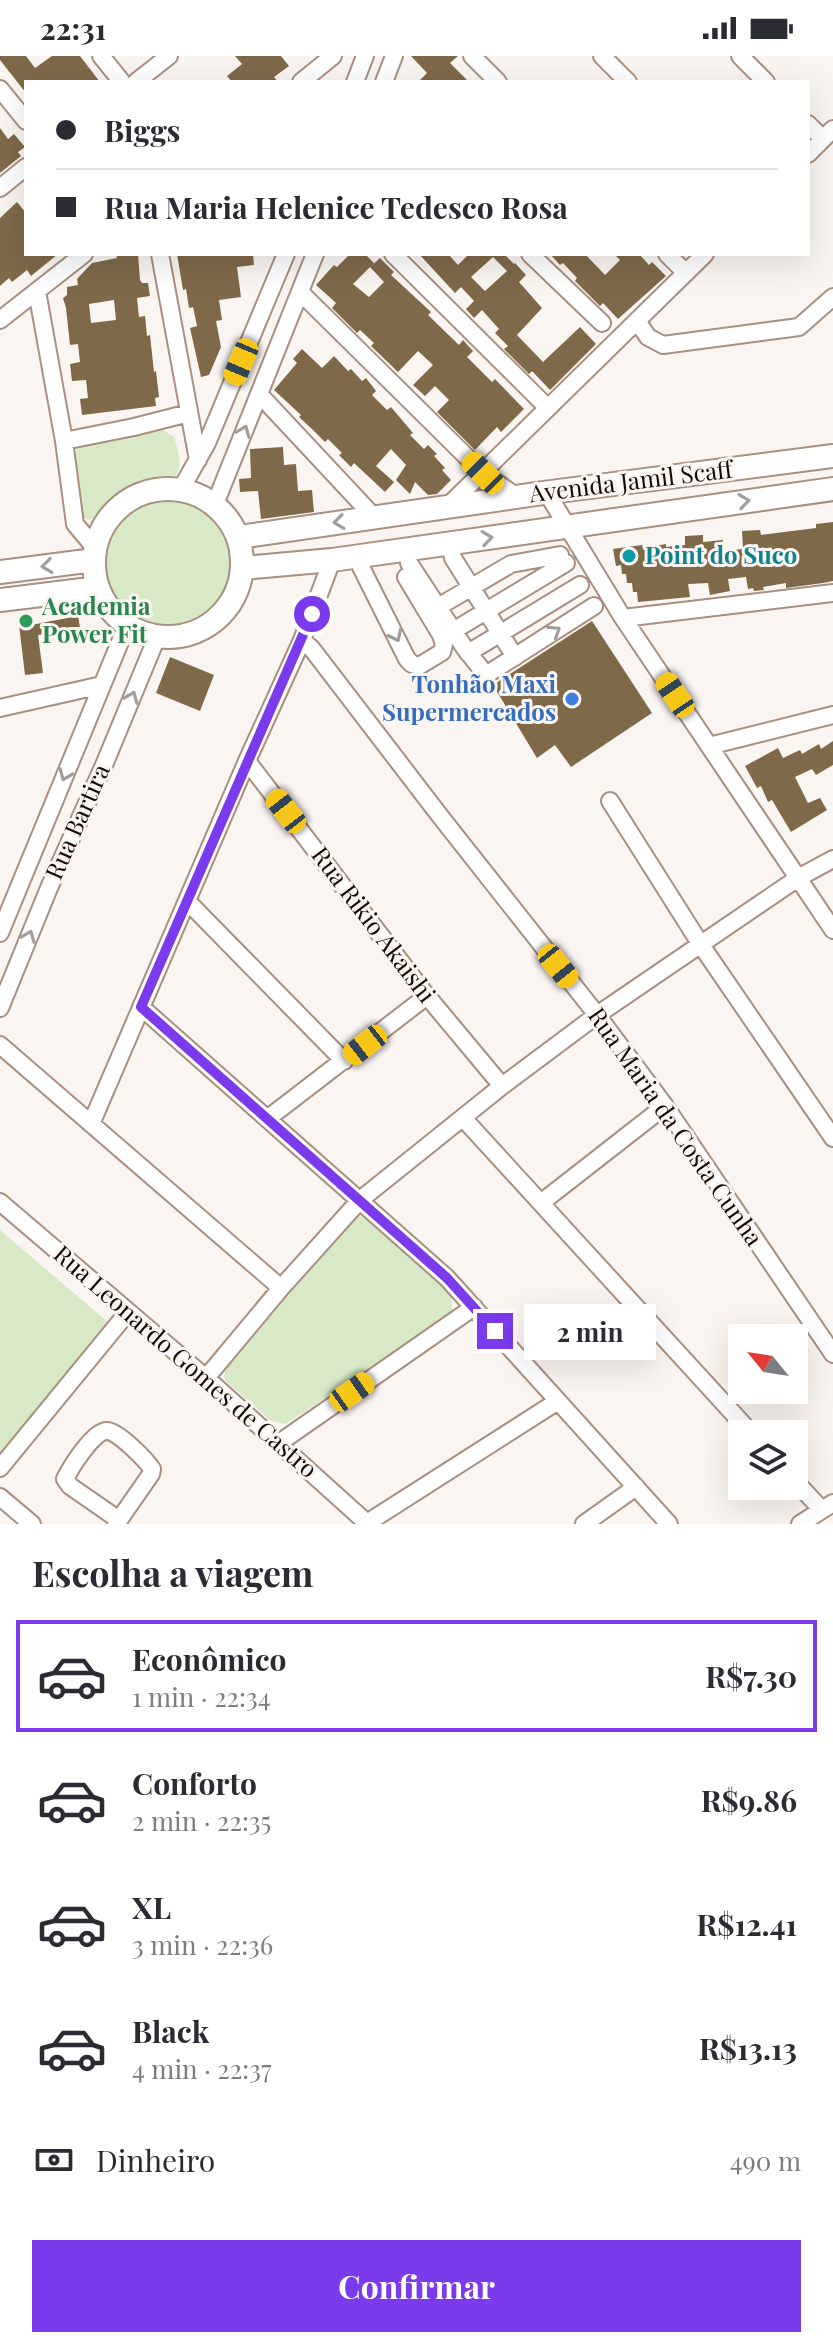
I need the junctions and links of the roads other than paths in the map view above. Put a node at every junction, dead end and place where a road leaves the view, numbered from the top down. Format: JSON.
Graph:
{"nodes":[{"id":1,"x":101,"y":56,"type":"edge"},
{"id":2,"x":169,"y":56,"type":"edge"},
{"id":3,"x":333,"y":56,"type":"edge"},
{"id":4,"x":365,"y":56,"type":"edge"},
{"id":5,"x":394,"y":56,"type":"edge"},
{"id":6,"x":472,"y":56,"type":"edge"},
{"id":7,"x":602,"y":56,"type":"edge"},
{"id":8,"x":740,"y":56,"type":"edge"},
{"id":9,"x":120,"y":80,"type":"edge"},
{"id":10,"x":139,"y":80,"type":"edge"},
{"id":11,"x":303,"y":80,"type":"edge"},
{"id":12,"x":356,"y":80,"type":"edge"},
{"id":13,"x":385,"y":80,"type":"edge"},
{"id":14,"x":496,"y":80,"type":"edge"},
{"id":15,"x":626,"y":80,"type":"edge"},
{"id":16,"x":764,"y":80,"type":"edge"},
{"id":17,"x":0,"y":89,"type":"edge"},
{"id":18,"x":24,"y":119,"type":"edge"},
{"id":19,"x":810,"y":125,"type":"edge"},
{"id":20,"x":828,"y":134,"type":"edge"},
{"id":21,"x":810,"y":152,"type":"edge"},
{"id":22,"x":24,"y":169,"type":"edge"},
{"id":23,"x":0,"y":188,"type":"edge"},
{"id":24,"x":81,"y":256,"type":"edge"},
{"id":25,"x":160,"y":256,"type":"edge"},
{"id":26,"x":285,"y":256,"type":"edge"},
{"id":27,"x":314,"y":256,"type":"edge"},
{"id":28,"x":395,"y":256,"type":"edge"},
{"id":29,"x":532,"y":256,"type":"edge"},
{"id":30,"x":669,"y":256,"type":"edge"},
{"id":31,"x":703,"y":256,"type":"edge"},
{"id":32,"x":686,"y":273,"type":"junction"},
{"id":33,"x":37,"y":291,"type":"junction"},
{"id":34,"x":300,"y":292,"type":"junction"},
{"id":35,"x":833,"y":297,"type":"edge"},
{"id":36,"x":0,"y":320,"type":"edge"},
{"id":37,"x":637,"y":321,"type":"junction"},
{"id":38,"x":602,"y":323,"type":"dead end"},
{"id":39,"x":259,"y":394,"type":"junction"},
{"id":40,"x":548,"y":408,"type":"junction"},
{"id":41,"x":189,"y":413,"type":"junction"},
{"id":42,"x":64,"y":441,"type":"junction"},
{"id":43,"x":833,"y":456,"type":"edge"},
{"id":44,"x":198,"y":460,"type":"junction"},
{"id":45,"x":483,"y":473,"type":"junction"},
{"id":46,"x":181,"y":489,"type":"junction"},
{"id":47,"x":833,"y":489,"type":"edge"},
{"id":48,"x":547,"y":493,"type":"junction"},
{"id":49,"x":517,"y":497,"type":"junction"},
{"id":50,"x":215,"y":504,"type":"junction"},
{"id":51,"x":447,"y":507,"type":"junction"},
{"id":52,"x":374,"y":517,"type":"junction"},
{"id":53,"x":568,"y":526,"type":"junction"},
{"id":54,"x":239,"y":537,"type":"junction"},
{"id":55,"x":450,"y":543,"type":"junction"},
{"id":56,"x":94,"y":554,"type":"junction"},
{"id":57,"x":332,"y":560,"type":"junction"},
{"id":58,"x":361,"y":567,"type":"dead end"},
{"id":59,"x":243,"y":568,"type":"junction"},
{"id":60,"x":0,"y":572,"type":"edge"},
{"id":61,"x":580,"y":585,"type":"dead end"},
{"id":62,"x":471,"y":587,"type":"junction"},
{"id":63,"x":98,"y":588,"type":"junction"},
{"id":64,"x":833,"y":593,"type":"edge"},
{"id":65,"x":0,"y":600,"type":"edge"},
{"id":66,"x":594,"y":606,"type":"dead end"},
{"id":67,"x":438,"y":607,"type":"junction"},
{"id":68,"x":486,"y":609,"type":"junction"},
{"id":69,"x":623,"y":618,"type":"junction"},
{"id":70,"x":127,"y":625,"type":"junction"},
{"id":71,"x":453,"y":631,"type":"junction"},
{"id":72,"x":500,"y":632,"type":"junction"},
{"id":73,"x":157,"y":637,"type":"junction"},
{"id":74,"x":302,"y":640,"type":"junction"},
{"id":75,"x":468,"y":653,"type":"junction"},
{"id":76,"x":515,"y":657,"type":"junction"},
{"id":77,"x":102,"y":685,"type":"junction"},
{"id":78,"x":0,"y":708,"type":"edge"},
{"id":79,"x":833,"y":715,"type":"edge"},
{"id":80,"x":709,"y":746,"type":"junction"},
{"id":81,"x":247,"y":761,"type":"junction"},
{"id":82,"x":610,"y":801,"type":"dead end"},
{"id":83,"x":833,"y":859,"type":"edge"},
{"id":84,"x":798,"y":878,"type":"junction"},
{"id":85,"x":0,"y":884,"type":"edge"},
{"id":86,"x":15,"y":896,"type":"junction"},
{"id":87,"x":188,"y":902,"type":"junction"},
{"id":88,"x":833,"y":930,"type":"edge"},
{"id":89,"x":0,"y":933,"type":"edge"},
{"id":90,"x":701,"y":945,"type":"junction"},
{"id":91,"x":427,"y":996,"type":"junction"},
{"id":92,"x":141,"y":1007,"type":"junction"},
{"id":93,"x":0,"y":1008,"type":"edge"},
{"id":94,"x":597,"y":1015,"type":"junction"},
{"id":95,"x":0,"y":1045,"type":"edge"},
{"id":96,"x":344,"y":1061,"type":"junction"},
{"id":97,"x":502,"y":1086,"type":"junction"},
{"id":98,"x":665,"y":1106,"type":"junction"},
{"id":99,"x":463,"y":1118,"type":"junction"},
{"id":100,"x":267,"y":1119,"type":"junction"},
{"id":101,"x":91,"y":1124,"type":"junction"},
{"id":102,"x":833,"y":1138,"type":"edge"},
{"id":103,"x":360,"y":1200,"type":"junction"},
{"id":104,"x":0,"y":1202,"type":"edge"},
{"id":105,"x":542,"y":1202,"type":"junction"},
{"id":106,"x":281,"y":1288,"type":"junction"},
{"id":107,"x":474,"y":1307,"type":"junction"},
{"id":108,"x":128,"y":1312,"type":"junction"},
{"id":109,"x":833,"y":1354,"type":"edge"},
{"id":110,"x":206,"y":1378,"type":"junction"},
{"id":111,"x":558,"y":1401,"type":"junction"},
{"id":112,"x":739,"y":1420,"type":"edge"},
{"id":113,"x":279,"y":1443,"type":"junction"},
{"id":114,"x":0,"y":1468,"type":"edge"},
{"id":115,"x":636,"y":1487,"type":"junction"},
{"id":116,"x":808,"y":1491,"type":"edge"},
{"id":117,"x":0,"y":1497,"type":"edge"},
{"id":118,"x":827,"y":1506,"type":"edge"},
{"id":119,"x":118,"y":1522,"type":"edge"},
{"id":120,"x":32,"y":1524,"type":"edge"},
{"id":121,"x":368,"y":1524,"type":"edge"},
{"id":122,"x":584,"y":1524,"type":"edge"},
{"id":123,"x":669,"y":1524,"type":"edge"},
{"id":124,"x":800,"y":1524,"type":"edge"}],
"edges":[{"from":1,"to":9,"type":"street"},
{"from":2,"to":10,"type":"street"},
{"from":3,"to":11,"type":"street"},
{"from":4,"to":12,"type":"street"},
{"from":5,"to":13,"type":"street"},
{"from":6,"to":14,"type":"street"},
{"from":7,"to":15,"type":"street"},
{"from":8,"to":16,"type":"street"},
{"from":17,"to":18,"type":"street"},
{"from":19,"to":20,"type":"street"},
{"from":20,"to":21,"type":"street"},
{"from":22,"to":23,"type":"street"},
{"from":24,"to":33,"type":"street"},
{"from":25,"to":41,"type":"street"},
{"from":26,"to":44,"type":"street"},
{"from":27,"to":34,"type":"street"},
{"from":28,"to":40,"type":"street"},
{"from":29,"to":38,"type":"street"},
{"from":30,"to":32,"type":"street"},
{"from":31,"to":32,"type":"street"},
{"from":32,"to":37,"type":"street"},
{"from":33,"to":36,"type":"street"},
{"from":33,"to":42,"type":"street"},
{"from":34,"to":39,"type":"street"},
{"from":34,"to":45,"type":"street"},
{"from":35,"to":37,"type":"street"},
{"from":37,"to":40,"type":"street"},
{"from":50,"to":39,"type":"street","one_way":true},
{"from":39,"to":52,"type":"street"},
{"from":40,"to":45,"type":"street"},
{"from":41,"to":42,"type":"street"},
{"from":41,"to":44,"type":"street"},
{"from":42,"to":56,"type":"street"},
{"from":43,"to":48,"type":"main road","name":"Avenida Jamil Scaff"},
{"from":44,"to":46,"type":"street"},
{"from":45,"to":49,"type":"street"},
{"from":45,"to":51,"type":"street"},
{"from":46,"to":50,"type":"main road"},
{"from":46,"to":56,"type":"main road"},
{"from":53,"to":47,"type":"main road","name":"Avenida Jamil Scaff","one_way":true},
{"from":48,"to":49,"type":"main road","name":"Avenida Jamil Scaff"},
{"from":48,"to":53,"type":"street"},
{"from":49,"to":51,"type":"main road","name":"Avenida Jamil Scaff"},
{"from":50,"to":54,"type":"main road"},
{"from":51,"to":52,"type":"main road","name":"Avenida Jamil Scaff"},
{"from":52,"to":54,"type":"main road","name":"Avenida Jamil Scaff","one_way":true},
{"from":55,"to":53,"type":"main road","name":"Avenida Jamil Scaff","one_way":true},
{"from":53,"to":69,"type":"street"},
{"from":54,"to":59,"type":"main road"},
{"from":55,"to":57,"type":"main road","name":"Avenida Jamil Scaff"},
{"from":55,"to":62,"type":"street"},
{"from":56,"to":60,"type":"main road","one_way":true},
{"from":56,"to":63,"type":"main road"},
{"from":57,"to":59,"type":"main road","name":"Avenida Jamil Scaff"},
{"from":57,"to":74,"type":"street"},
{"from":58,"to":67,"type":"street","one_way":true},
{"from":59,"to":73,"type":"main road"},
{"from":61,"to":72,"type":"street"},
{"from":62,"to":67,"type":"street"},
{"from":62,"to":68,"type":"street"},
{"from":62,"to":68,"type":"street"},
{"from":63,"to":65,"type":"main road"},
{"from":63,"to":70,"type":"main road"},
{"from":64,"to":69,"type":"street"},
{"from":76,"to":66,"type":"street","one_way":true},
{"from":67,"to":71,"type":"street"},
{"from":68,"to":71,"type":"street"},
{"from":68,"to":72,"type":"street"},
{"from":69,"to":80,"type":"street"},
{"from":70,"to":73,"type":"main road"},
{"from":70,"to":77,"type":"street","name":"Rua Bartira"},
{"from":71,"to":75,"type":"street"},
{"from":72,"to":75,"type":"street"},
{"from":72,"to":76,"type":"street"},
{"from":93,"to":73,"type":"street","name":"Rua Bartira","one_way":true},
{"from":74,"to":81,"type":"street"},
{"from":74,"to":94,"type":"street","name":"Rua Maria da Costa Cunha"},
{"from":75,"to":76,"type":"street"},
{"from":77,"to":78,"type":"street"},
{"from":77,"to":86,"type":"street","name":"Rua Bartira","one_way":true},
{"from":79,"to":80,"type":"street"},
{"from":80,"to":84,"type":"street"},
{"from":81,"to":87,"type":"street"},
{"from":81,"to":91,"type":"street","name":"Rua Rikio Akaishi"},
{"from":82,"to":90,"type":"street"},
{"from":83,"to":84,"type":"street"},
{"from":84,"to":88,"type":"street"},
{"from":84,"to":90,"type":"street"},
{"from":85,"to":86,"type":"street"},
{"from":86,"to":89,"type":"street","name":"Rua Bartira"},
{"from":87,"to":92,"type":"street"},
{"from":87,"to":96,"type":"street"},
{"from":90,"to":94,"type":"street"},
{"from":90,"to":102,"type":"street"},
{"from":91,"to":96,"type":"street"},
{"from":91,"to":97,"type":"street","name":"Rua Rikio Akaishi"},
{"from":92,"to":100,"type":"street"},
{"from":92,"to":101,"type":"street"},
{"from":94,"to":97,"type":"street"},
{"from":94,"to":98,"type":"street","name":"Rua Maria da Costa Cunha"},
{"from":95,"to":101,"type":"street"},
{"from":96,"to":100,"type":"street"},
{"from":97,"to":99,"type":"street"},
{"from":98,"to":105,"type":"street"},
{"from":98,"to":109,"type":"street","name":"Rua Maria da Costa Cunha"},
{"from":99,"to":103,"type":"street"},
{"from":99,"to":105,"type":"street"},
{"from":100,"to":103,"type":"street"},
{"from":101,"to":106,"type":"street"},
{"from":103,"to":106,"type":"street"},
{"from":103,"to":107,"type":"street"},
{"from":104,"to":108,"type":"street","name":"Rua Leonardo Gomes de Castro"},
{"from":105,"to":112,"type":"street"},
{"from":106,"to":110,"type":"street"},
{"from":107,"to":111,"type":"street"},
{"from":107,"to":113,"type":"street"},
{"from":108,"to":110,"type":"street","name":"Rua Leonardo Gomes de Castro"},
{"from":108,"to":114,"type":"street"},
{"from":110,"to":113,"type":"street","name":"Rua Leonardo Gomes de Castro"},
{"from":111,"to":115,"type":"street"},
{"from":111,"to":121,"type":"street"},
{"from":113,"to":121,"type":"street","name":"Rua Leonardo Gomes de Castro"},
{"from":115,"to":122,"type":"street"},
{"from":115,"to":123,"type":"street"},
{"from":116,"to":118,"type":"street"},
{"from":117,"to":120,"type":"street"},
{"from":118,"to":124,"type":"street"},
{"from":119,"to":119,"type":"street"}]}
